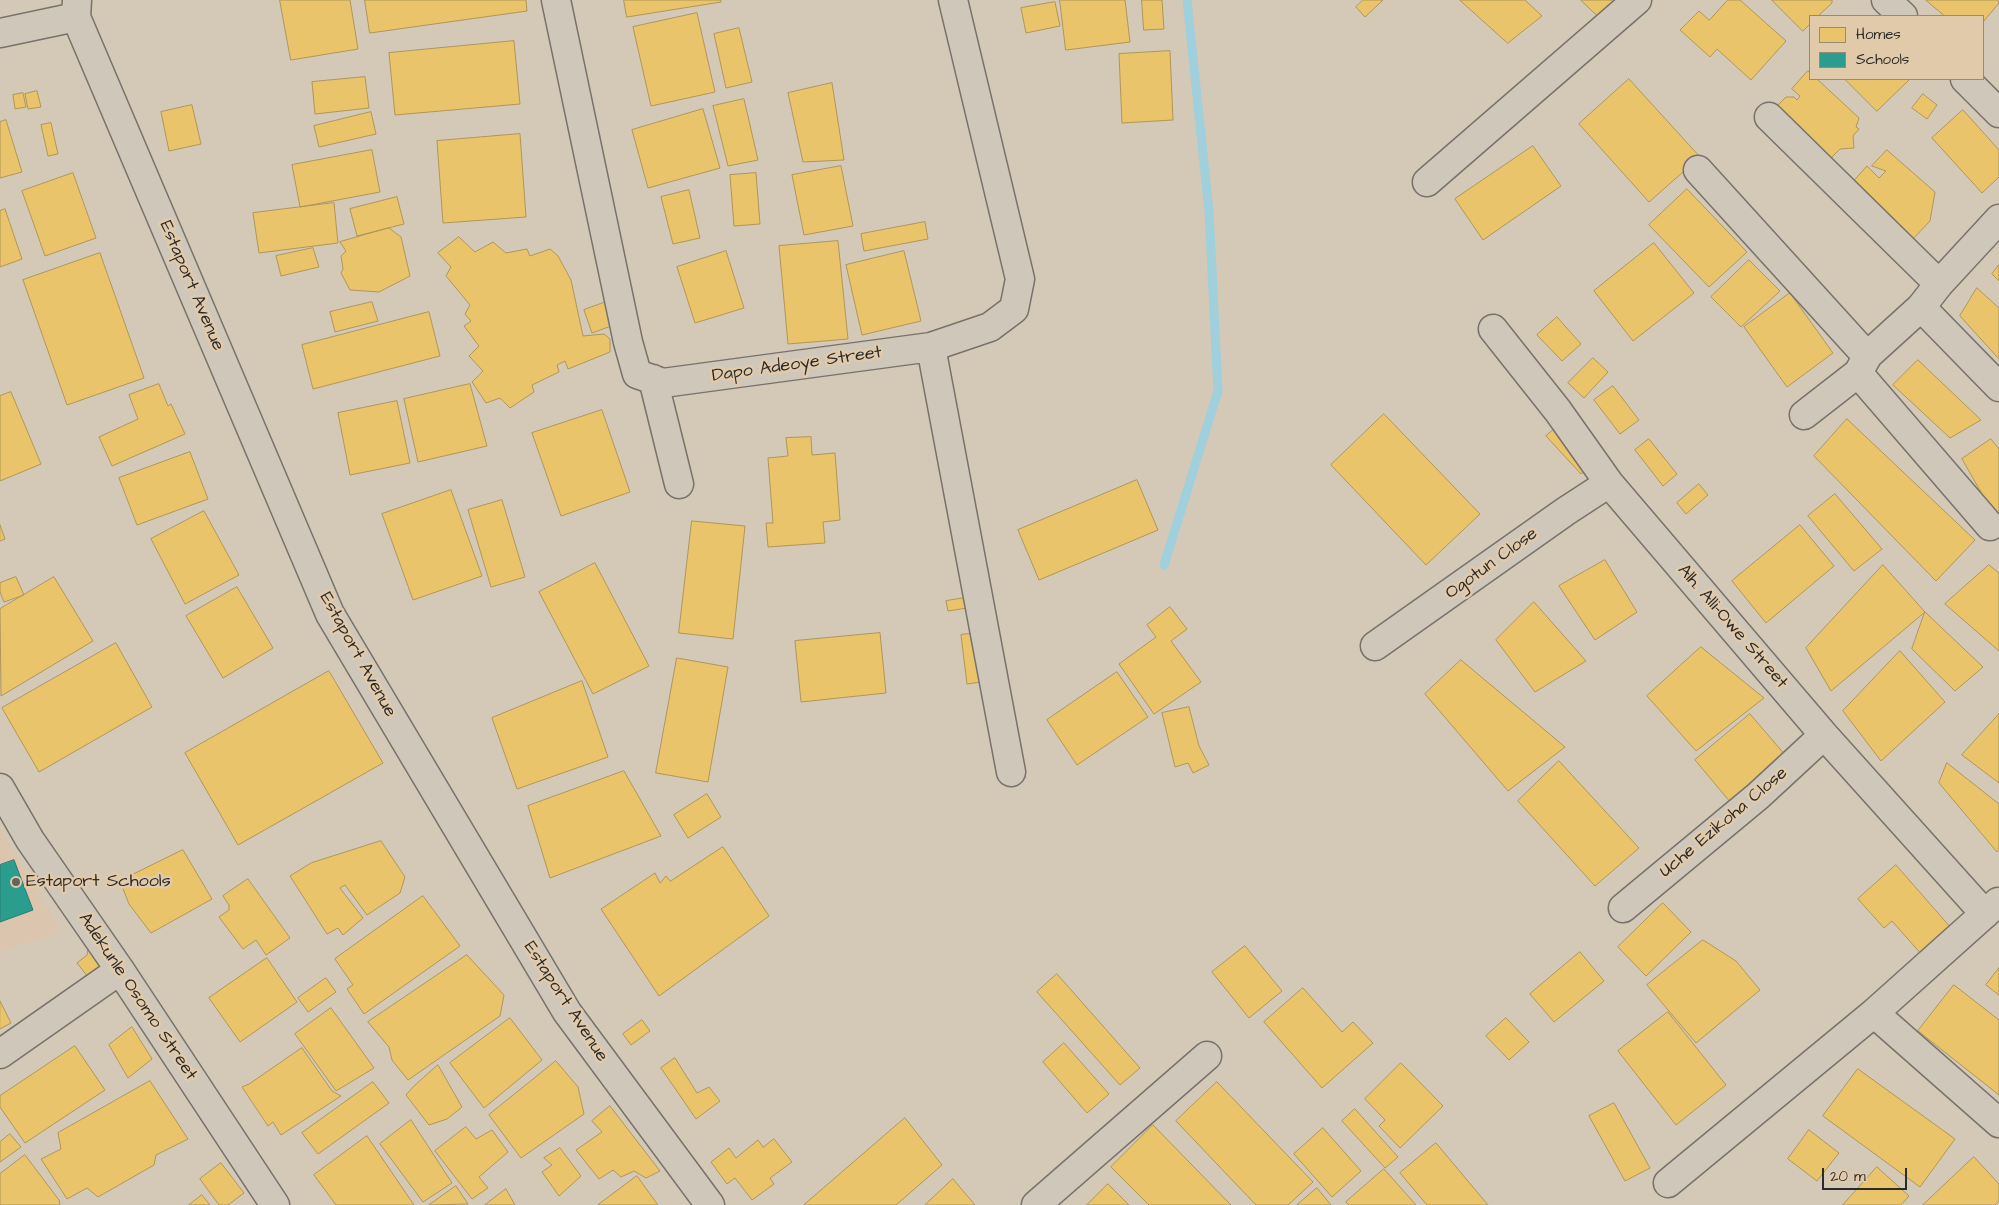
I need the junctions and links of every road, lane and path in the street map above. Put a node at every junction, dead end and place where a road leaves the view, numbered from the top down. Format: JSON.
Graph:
{"nodes":[{"id":1,"x":556,"y":0,"type":"edge"},
{"id":2,"x":953,"y":0,"type":"edge"},
{"id":3,"x":1637,"y":0,"type":"edge"},
{"id":4,"x":1886,"y":0,"type":"edge"},
{"id":5,"x":77,"y":9,"type":"edge"},
{"id":6,"x":1902,"y":15,"type":"edge"},
{"id":7,"x":0,"y":32,"type":"edge"},
{"id":8,"x":1966,"y":80,"type":"edge"},
{"id":9,"x":1999,"y":114,"type":"edge"},
{"id":10,"x":1769,"y":117,"type":"dead end"},
{"id":11,"x":1698,"y":170,"type":"dead end"},
{"id":12,"x":1427,"y":182,"type":"dead end"},
{"id":13,"x":1999,"y":219,"type":"edge"},
{"id":14,"x":1939,"y":284,"type":"junction"},
{"id":15,"x":1921,"y":307,"type":"junction"},
{"id":16,"x":1493,"y":329,"type":"dead end"},
{"id":17,"x":931,"y":347,"type":"junction"},
{"id":18,"x":1862,"y":364,"type":"junction"},
{"id":19,"x":653,"y":379,"type":"junction"},
{"id":20,"x":1999,"y":387,"type":"edge"},
{"id":21,"x":1804,"y":415,"type":"dead end"},
{"id":22,"x":1609,"y":483,"type":"junction"},
{"id":23,"x":679,"y":484,"type":"dead end"},
{"id":24,"x":1990,"y":526,"type":"dead end"},
{"id":25,"x":1375,"y":646,"type":"dead end"},
{"id":26,"x":1824,"y":736,"type":"junction"},
{"id":27,"x":1011,"y":772,"type":"dead end"},
{"id":28,"x":0,"y":788,"type":"edge"},
{"id":29,"x":1623,"y":908,"type":"dead end"},
{"id":30,"x":1992,"y":908,"type":"edge"},
{"id":31,"x":120,"y":970,"type":"junction"},
{"id":32,"x":1874,"y":1013,"type":"junction"},
{"id":33,"x":0,"y":1054,"type":"edge"},
{"id":34,"x":1207,"y":1056,"type":"dead end"},
{"id":35,"x":1999,"y":1123,"type":"edge"},
{"id":36,"x":1668,"y":1183,"type":"dead end"},
{"id":37,"x":275,"y":1205,"type":"edge"},
{"id":38,"x":710,"y":1205,"type":"edge"},
{"id":39,"x":1036,"y":1205,"type":"edge"}],
"edges":[{"from":1,"to":19,"type":"street"},
{"from":2,"to":17,"type":"street","name":"Dapo Adeoye Street"},
{"from":3,"to":12,"type":"street"},
{"from":4,"to":6,"type":"street"},
{"from":5,"to":7,"type":"street"},
{"from":5,"to":38,"type":"street","name":"Estaport Avenue"},
{"from":8,"to":9,"type":"street"},
{"from":10,"to":14,"type":"street"},
{"from":11,"to":18,"type":"street"},
{"from":13,"to":14,"type":"street"},
{"from":14,"to":15,"type":"street"},
{"from":15,"to":18,"type":"street"},
{"from":15,"to":20,"type":"street"},
{"from":16,"to":22,"type":"street","name":"Alh. Alli-Owe Street"},
{"from":17,"to":19,"type":"street","name":"Dapo Adeoye Street"},
{"from":17,"to":27,"type":"street"},
{"from":18,"to":21,"type":"street"},
{"from":18,"to":24,"type":"street"},
{"from":19,"to":23,"type":"street"},
{"from":22,"to":25,"type":"street","name":"Ogotun Close"},
{"from":22,"to":26,"type":"street","name":"Alh. Alli-Owe Street"},
{"from":26,"to":29,"type":"street","name":"Uche Ezikoha Close"},
{"from":26,"to":30,"type":"street","name":"Alh. Alli-Owe Street"},
{"from":28,"to":31,"type":"street","name":"Adekunle Osomo Street"},
{"from":30,"to":32,"type":"street"},
{"from":31,"to":33,"type":"street"},
{"from":31,"to":37,"type":"street","name":"Adekunle Osomo Street"},
{"from":32,"to":35,"type":"street"},
{"from":32,"to":36,"type":"street"},
{"from":34,"to":39,"type":"street"}]}
